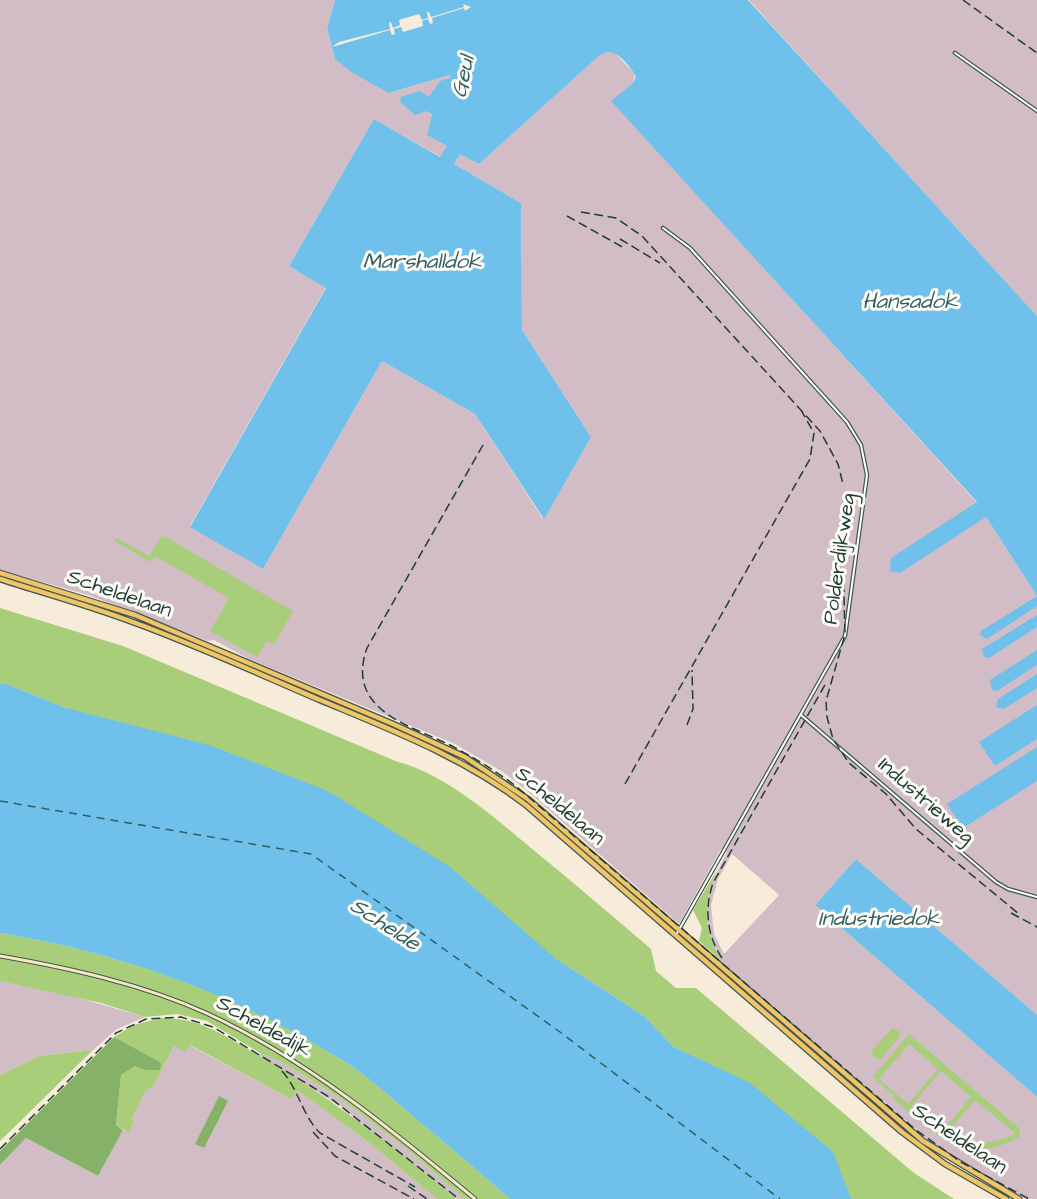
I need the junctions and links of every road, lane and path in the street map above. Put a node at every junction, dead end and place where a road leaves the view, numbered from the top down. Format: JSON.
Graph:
{"nodes":[{"id":1,"x":955,"y":53,"type":"dead end"},
{"id":2,"x":1037,"y":111,"type":"edge"},
{"id":3,"x":663,"y":228,"type":"dead end"},
{"id":4,"x":0,"y":573,"type":"edge"},
{"id":5,"x":0,"y":579,"type":"edge"},
{"id":6,"x":76,"y":599,"type":"junction"},
{"id":7,"x":801,"y":716,"type":"junction"},
{"id":8,"x":402,"y":731,"type":"junction"},
{"id":9,"x":596,"y":858,"type":"junction"},
{"id":10,"x":595,"y":865,"type":"junction"},
{"id":11,"x":641,"y":897,"type":"junction"},
{"id":12,"x":1037,"y":897,"type":"edge"},
{"id":13,"x":637,"y":902,"type":"junction"},
{"id":14,"x":678,"y":932,"type":"junction"},
{"id":15,"x":0,"y":956,"type":"edge"},
{"id":16,"x":951,"y":1160,"type":"junction"},
{"id":17,"x":945,"y":1164,"type":"junction"},
{"id":18,"x":475,"y":1199,"type":"edge"},
{"id":19,"x":1006,"y":1199,"type":"edge"},
{"id":20,"x":1019,"y":1199,"type":"edge"}],
"edges":[{"from":1,"to":2,"type":"street"},
{"from":3,"to":7,"type":"street","name":"Polderdijkweg"},
{"from":4,"to":6,"type":"main road","name":"Scheldelaan"},
{"from":5,"to":6,"type":"main road","name":"Scheldelaan"},
{"from":6,"to":8,"type":"main road","name":"Scheldelaan"},
{"from":7,"to":12,"type":"street","name":"Industrieweg"},
{"from":7,"to":14,"type":"street","name":"Polderdijkweg"},
{"from":8,"to":9,"type":"main road","name":"Scheldelaan"},
{"from":8,"to":10,"type":"main road","name":"Scheldelaan"},
{"from":9,"to":10,"type":"main road"},
{"from":9,"to":11,"type":"main road","name":"Scheldelaan"},
{"from":10,"to":13,"type":"main road","name":"Scheldelaan"},
{"from":11,"to":13,"type":"main road"},
{"from":11,"to":14,"type":"main road","name":"Scheldelaan"},
{"from":13,"to":14,"type":"main road","name":"Scheldelaan"},
{"from":14,"to":16,"type":"main road","name":"Scheldelaan"},
{"from":14,"to":17,"type":"main road","name":"Scheldelaan"},
{"from":15,"to":18,"type":"street","name":"Scheldedijk"},
{"from":16,"to":17,"type":"main road"},
{"from":16,"to":20,"type":"main road","name":"Scheldelaan"},
{"from":17,"to":19,"type":"main road","name":"Scheldelaan"}]}
